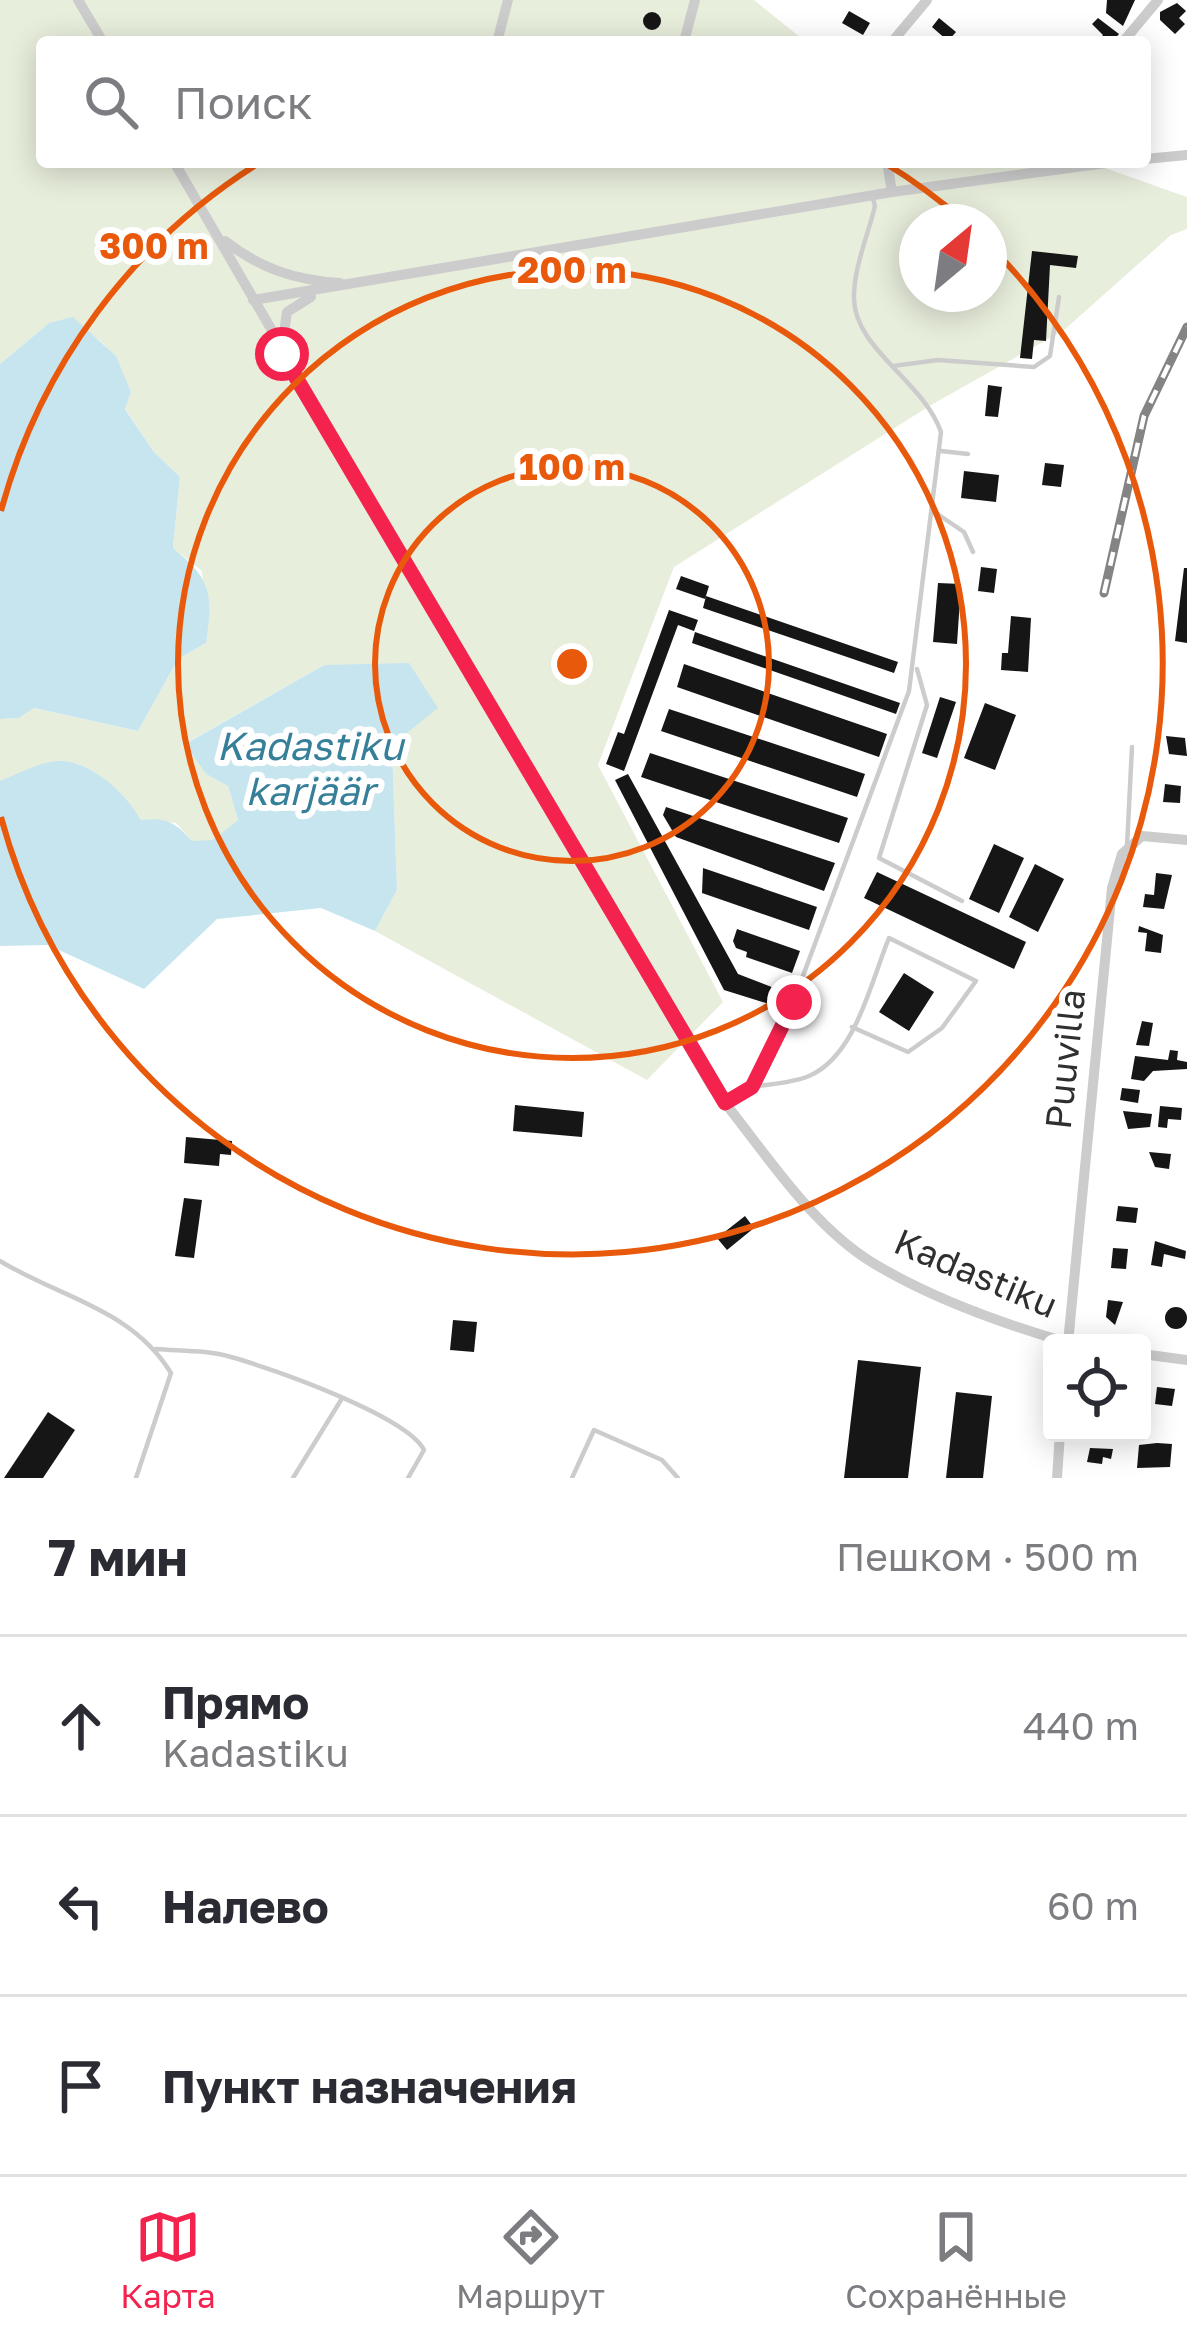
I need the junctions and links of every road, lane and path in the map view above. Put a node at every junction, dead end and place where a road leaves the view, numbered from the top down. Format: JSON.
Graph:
{"nodes":[{"id":1,"x":78,"y":0,"type":"edge"},
{"id":2,"x":508,"y":0,"type":"edge"},
{"id":3,"x":694,"y":0,"type":"edge"},
{"id":4,"x":926,"y":0,"type":"edge"},
{"id":5,"x":1158,"y":0,"type":"edge"},
{"id":6,"x":99,"y":36,"type":"edge"},
{"id":7,"x":499,"y":36,"type":"edge"},
{"id":8,"x":685,"y":36,"type":"edge"},
{"id":9,"x":897,"y":36,"type":"edge"},
{"id":10,"x":1128,"y":36,"type":"edge"},
{"id":11,"x":1187,"y":155,"type":"edge"},
{"id":12,"x":1166,"y":157,"type":"junction"},
{"id":13,"x":1151,"y":158,"type":"edge"},
{"id":14,"x":1187,"y":164,"type":"edge"},
{"id":15,"x":178,"y":168,"type":"edge"},
{"id":16,"x":887,"y":168,"type":"edge"},
{"id":17,"x":1028,"y":168,"type":"edge"},
{"id":18,"x":892,"y":192,"type":"junction"},
{"id":19,"x":872,"y":195,"type":"junction"},
{"id":20,"x":220,"y":237,"type":"junction"},
{"id":21,"x":367,"y":284,"type":"junction"},
{"id":22,"x":1059,"y":297,"type":"dead end"},
{"id":23,"x":253,"y":300,"type":"junction"},
{"id":24,"x":282,"y":354,"type":"junction"},
{"id":25,"x":893,"y":366,"type":"junction"},
{"id":26,"x":941,"y":451,"type":"junction"},
{"id":27,"x":968,"y":454,"type":"dead end"},
{"id":28,"x":933,"y":511,"type":"junction"},
{"id":29,"x":973,"y":552,"type":"dead end"},
{"id":30,"x":915,"y":664,"type":"junction"},
{"id":31,"x":1132,"y":748,"type":"dead end"},
{"id":32,"x":1187,"y":840,"type":"edge"},
{"id":33,"x":1125,"y":851,"type":"junction"},
{"id":34,"x":962,"y":901,"type":"dead end"},
{"id":35,"x":852,"y":1027,"type":"junction"},
{"id":36,"x":752,"y":1087,"type":"junction"},
{"id":37,"x":725,"y":1103,"type":"junction"},
{"id":38,"x":0,"y":1262,"type":"edge"},
{"id":39,"x":1043,"y":1334,"type":"edge"},
{"id":40,"x":1069,"y":1334,"type":"edge"},
{"id":41,"x":156,"y":1349,"type":"junction"},
{"id":42,"x":1151,"y":1355,"type":"edge"},
{"id":43,"x":1187,"y":1360,"type":"edge"},
{"id":44,"x":340,"y":1400,"type":"junction"},
{"id":45,"x":1059,"y":1442,"type":"edge"},
{"id":46,"x":136,"y":1478,"type":"edge"},
{"id":47,"x":293,"y":1478,"type":"edge"},
{"id":48,"x":408,"y":1478,"type":"edge"},
{"id":49,"x":572,"y":1478,"type":"edge"},
{"id":50,"x":678,"y":1478,"type":"edge"},
{"id":51,"x":1057,"y":1478,"type":"edge"},
{"id":52,"x":1069,"y":1478,"type":"edge"}],
"edges":[{"from":1,"to":6,"type":"street"},
{"from":2,"to":7,"type":"street"},
{"from":3,"to":8,"type":"street"},
{"from":4,"to":9,"type":"street"},
{"from":5,"to":10,"type":"street"},
{"from":11,"to":12,"type":"street"},
{"from":12,"to":13,"type":"street"},
{"from":12,"to":14,"type":"street"},
{"from":15,"to":20,"type":"street","name":"Kadastiku"},
{"from":16,"to":18,"type":"street"},
{"from":17,"to":18,"type":"street"},
{"from":18,"to":19,"type":"street"},
{"from":19,"to":21,"type":"street"},
{"from":19,"to":25,"type":"lane"},
{"from":20,"to":21,"type":"street"},
{"from":20,"to":23,"type":"street","name":"Kadastiku"},
{"from":21,"to":23,"type":"street"},
{"from":21,"to":24,"type":"street"},
{"from":22,"to":25,"type":"lane"},
{"from":23,"to":24,"type":"street","name":"Kadastiku"},
{"from":24,"to":37,"type":"street","name":"Kadastiku"},
{"from":25,"to":26,"type":"lane"},
{"from":26,"to":27,"type":"lane"},
{"from":26,"to":28,"type":"lane"},
{"from":28,"to":29,"type":"lane"},
{"from":28,"to":30,"type":"lane"},
{"from":30,"to":34,"type":"lane"},
{"from":30,"to":36,"type":"lane"},
{"from":31,"to":33,"type":"lane"},
{"from":32,"to":33,"type":"street"},
{"from":33,"to":40,"type":"street","name":"Puuvilla"},
{"from":35,"to":35,"type":"lane"},
{"from":35,"to":36,"type":"lane"},
{"from":36,"to":37,"type":"lane"},
{"from":37,"to":39,"type":"street","name":"Kadastiku"},
{"from":38,"to":41,"type":"lane"},
{"from":41,"to":44,"type":"lane"},
{"from":41,"to":46,"type":"lane"},
{"from":42,"to":43,"type":"street"},
{"from":44,"to":47,"type":"lane"},
{"from":44,"to":48,"type":"lane"},
{"from":45,"to":51,"type":"street"},
{"from":49,"to":50,"type":"lane"},
{"from":51,"to":52,"type":"street"}]}
